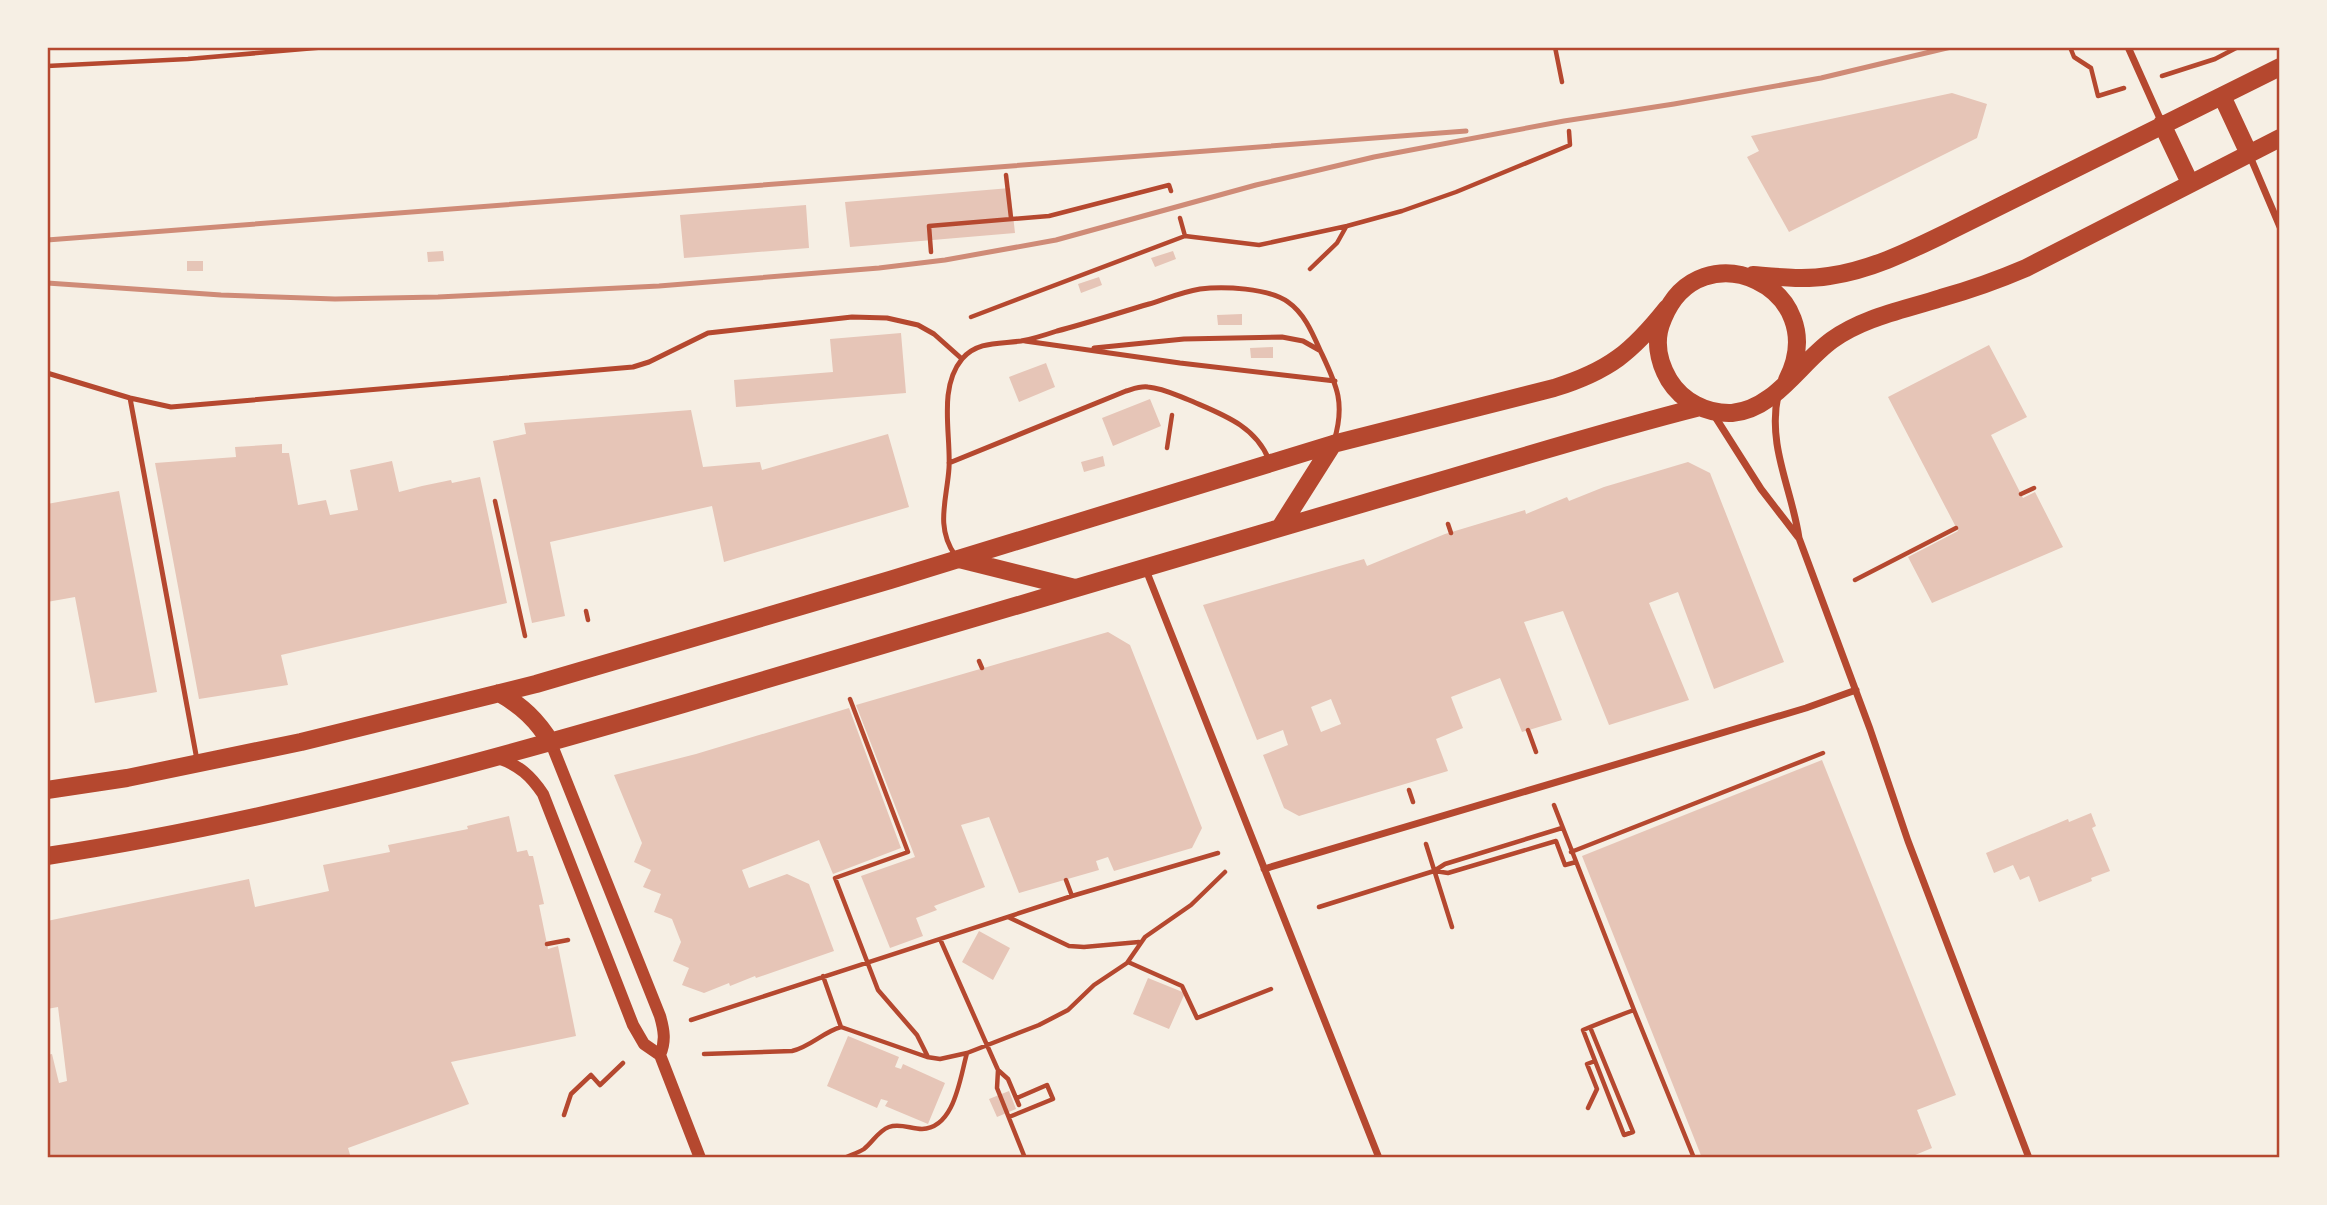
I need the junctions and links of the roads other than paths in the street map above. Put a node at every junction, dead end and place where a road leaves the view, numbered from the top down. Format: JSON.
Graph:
{"nodes":[{"id":1,"x":2128,"y":47,"type":"edge"},
{"id":2,"x":2280,"y":67,"type":"edge"},
{"id":3,"x":2222,"y":96,"type":"junction"},
{"id":4,"x":2162,"y":124,"type":"junction"},
{"id":5,"x":2280,"y":138,"type":"edge"},
{"id":6,"x":2249,"y":154,"type":"junction"},
{"id":7,"x":2190,"y":183,"type":"junction"},
{"id":8,"x":2280,"y":227,"type":"edge"},
{"id":9,"x":1740,"y":274,"type":"junction"},
{"id":10,"x":1667,"y":308,"type":"junction"},
{"id":11,"x":1022,"y":340,"type":"junction"},
{"id":12,"x":1084,"y":349,"type":"junction"},
{"id":13,"x":1321,"y":351,"type":"junction"},
{"id":14,"x":962,"y":359,"type":"junction"},
{"id":15,"x":47,"y":373,"type":"edge"},
{"id":16,"x":1335,"y":381,"type":"junction"},
{"id":17,"x":1783,"y":386,"type":"junction"},
{"id":18,"x":130,"y":398,"type":"junction"},
{"id":19,"x":1706,"y":409,"type":"junction"},
{"id":20,"x":1334,"y":444,"type":"junction"},
{"id":21,"x":949,"y":463,"type":"junction"},
{"id":22,"x":1271,"y":464,"type":"junction"},
{"id":23,"x":1281,"y":526,"type":"junction"},
{"id":24,"x":1799,"y":538,"type":"junction"},
{"id":25,"x":958,"y":559,"type":"junction"},
{"id":26,"x":1145,"y":568,"type":"junction"},
{"id":27,"x":1074,"y":588,"type":"junction"},
{"id":28,"x":1856,"y":690,"type":"junction"},
{"id":29,"x":499,"y":693,"type":"junction"},
{"id":30,"x":551,"y":743,"type":"junction"},
{"id":31,"x":498,"y":758,"type":"junction"},
{"id":32,"x":198,"y":764,"type":"junction"},
{"id":33,"x":47,"y":790,"type":"edge"},
{"id":34,"x":47,"y":856,"type":"edge"},
{"id":35,"x":1264,"y":869,"type":"junction"},
{"id":36,"x":660,"y":1055,"type":"junction"},
{"id":37,"x":700,"y":1158,"type":"edge"},
{"id":38,"x":1379,"y":1158,"type":"edge"},
{"id":39,"x":2029,"y":1158,"type":"edge"}],
"edges":[{"from":1,"to":4,"type":"street"},
{"from":2,"to":3,"type":"main road"},
{"from":3,"to":4,"type":"main road"},
{"from":3,"to":6,"type":"main road"},
{"from":4,"to":7,"type":"main road"},
{"from":4,"to":9,"type":"main road"},
{"from":5,"to":6,"type":"main road"},
{"from":6,"to":7,"type":"main road"},
{"from":6,"to":8,"type":"street"},
{"from":7,"to":17,"type":"main road"},
{"from":9,"to":10,"type":"main road"},
{"from":9,"to":17,"type":"main road"},
{"from":10,"to":19,"type":"main road"},
{"from":10,"to":20,"type":"main road"},
{"from":11,"to":12,"type":"lane"},
{"from":11,"to":13,"type":"lane"},
{"from":11,"to":14,"type":"lane"},
{"from":12,"to":13,"type":"lane"},
{"from":12,"to":16,"type":"lane"},
{"from":13,"to":16,"type":"lane"},
{"from":14,"to":18,"type":"lane"},
{"from":14,"to":21,"type":"lane"},
{"from":15,"to":18,"type":"lane"},
{"from":16,"to":20,"type":"lane"},
{"from":17,"to":19,"type":"main road"},
{"from":17,"to":24,"type":"street"},
{"from":18,"to":32,"type":"lane"},
{"from":19,"to":23,"type":"main road"},
{"from":19,"to":24,"type":"street"},
{"from":20,"to":22,"type":"main road"},
{"from":20,"to":23,"type":"main road"},
{"from":21,"to":22,"type":"lane"},
{"from":21,"to":25,"type":"lane"},
{"from":22,"to":25,"type":"main road"},
{"from":23,"to":26,"type":"main road"},
{"from":24,"to":28,"type":"street"},
{"from":25,"to":27,"type":"main road"},
{"from":25,"to":29,"type":"main road"},
{"from":26,"to":27,"type":"main road"},
{"from":26,"to":35,"type":"street"},
{"from":27,"to":30,"type":"main road"},
{"from":28,"to":35,"type":"street"},
{"from":28,"to":39,"type":"street"},
{"from":29,"to":30,"type":"main road"},
{"from":29,"to":32,"type":"main road"},
{"from":30,"to":31,"type":"main road"},
{"from":30,"to":36,"type":"street"},
{"from":31,"to":34,"type":"main road"},
{"from":31,"to":36,"type":"street"},
{"from":32,"to":33,"type":"main road"},
{"from":35,"to":38,"type":"street"},
{"from":36,"to":37,"type":"street"}]}
